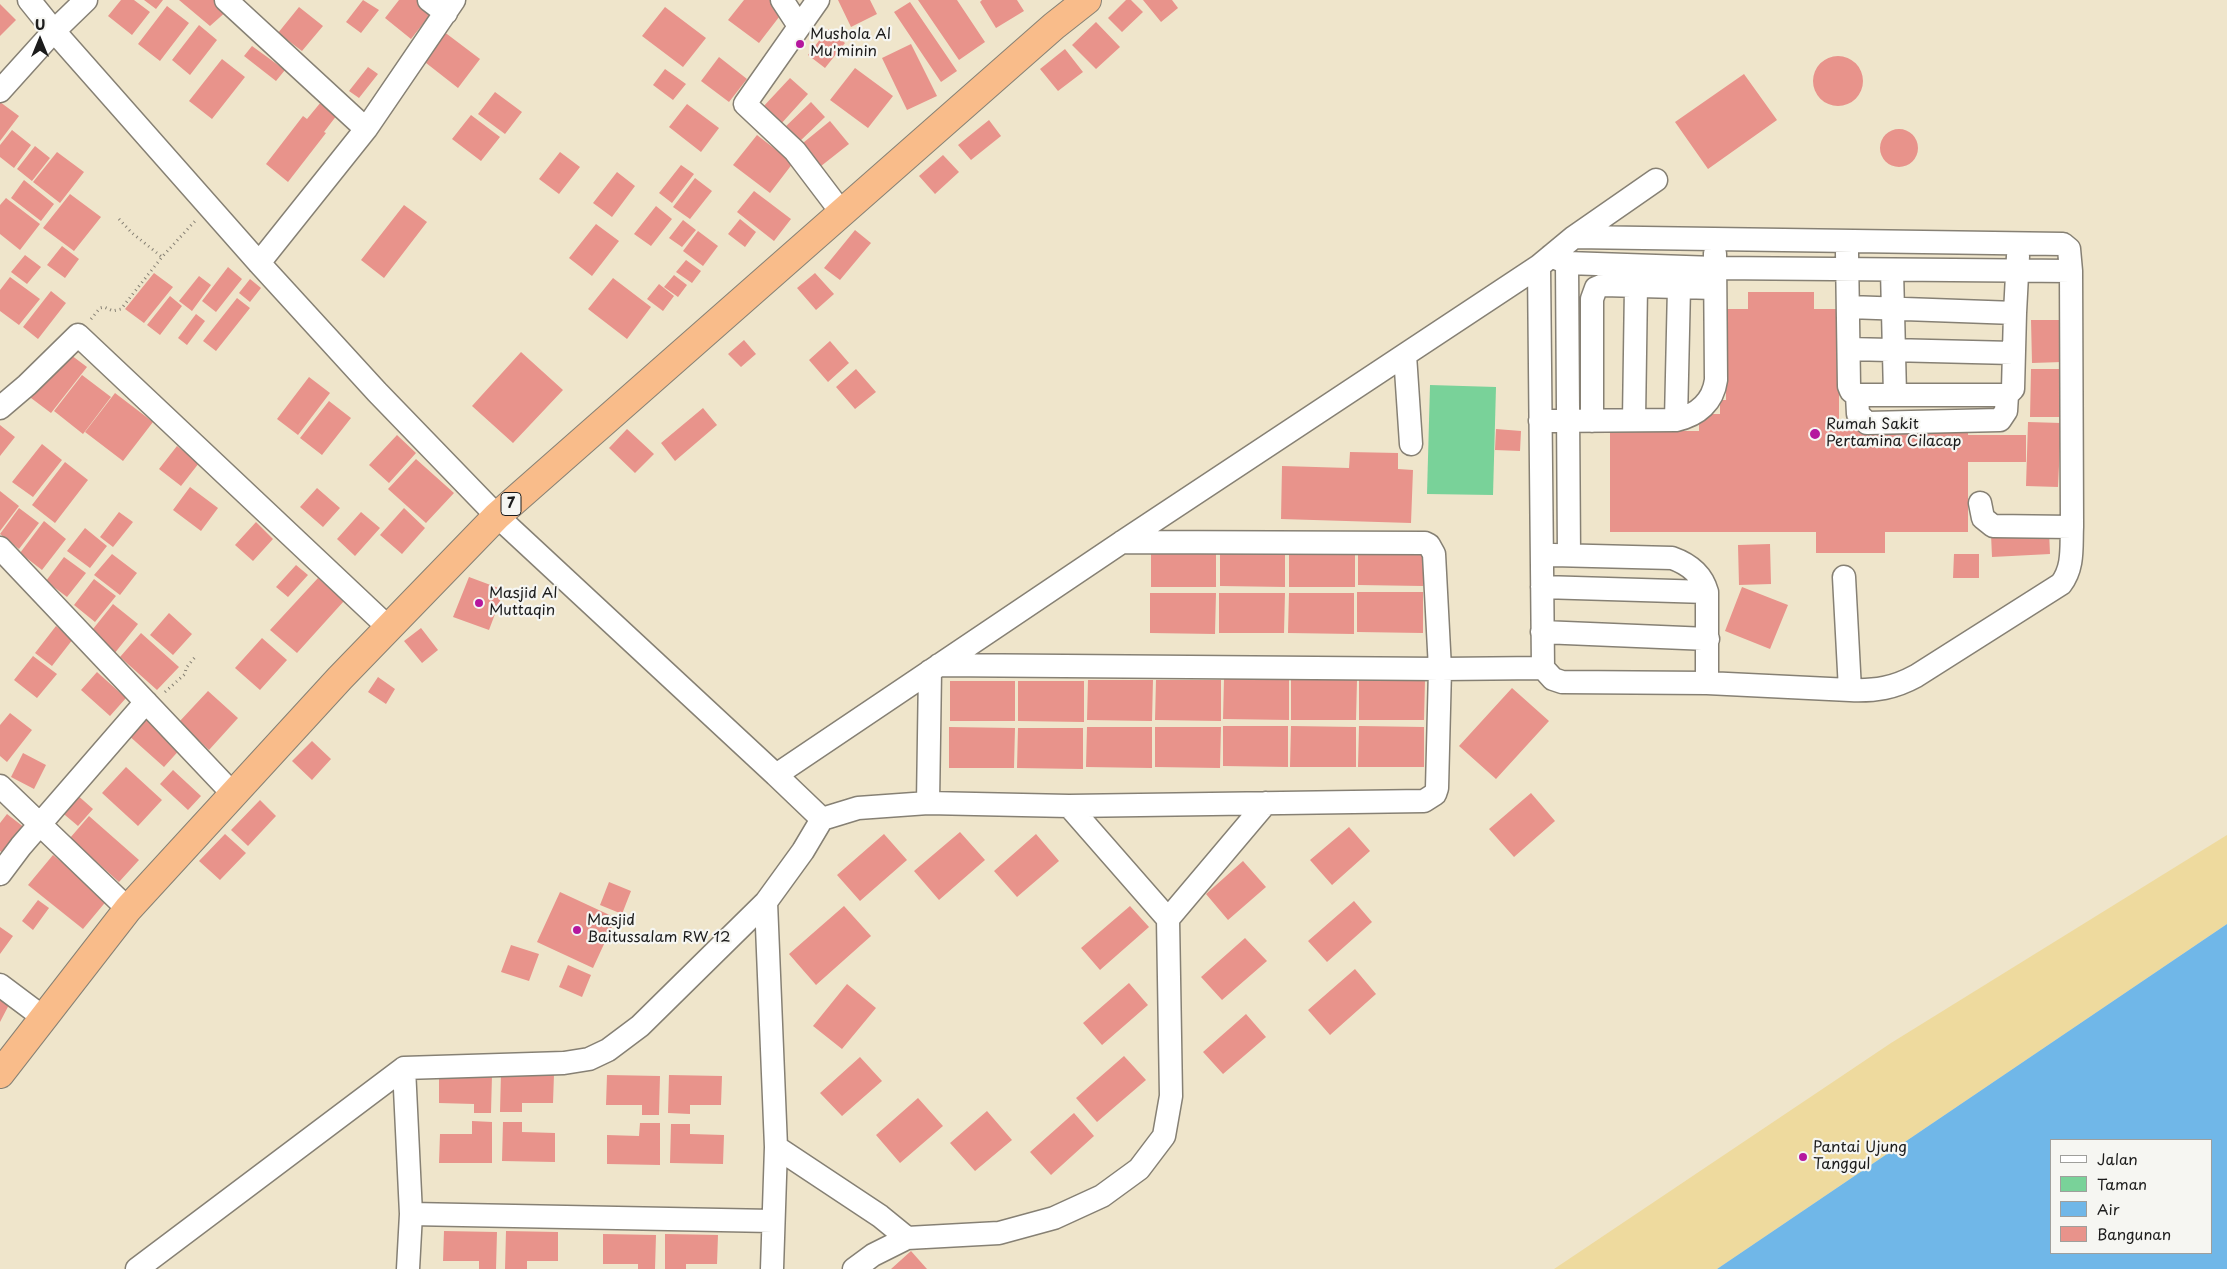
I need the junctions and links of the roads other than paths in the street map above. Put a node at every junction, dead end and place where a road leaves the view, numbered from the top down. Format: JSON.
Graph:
{"nodes":[{"id":1,"x":29,"y":0,"type":"edge"},
{"id":2,"x":86,"y":0,"type":"edge"},
{"id":3,"x":226,"y":0,"type":"edge"},
{"id":4,"x":782,"y":0,"type":"edge"},
{"id":5,"x":818,"y":0,"type":"edge"},
{"id":6,"x":1087,"y":0,"type":"edge"},
{"id":7,"x":443,"y":4,"type":"edge"},
{"id":8,"x":799,"y":26,"type":"junction"},
{"id":9,"x":54,"y":31,"type":"junction"},
{"id":10,"x":0,"y":91,"type":"edge"},
{"id":11,"x":366,"y":130,"type":"junction"},
{"id":12,"x":1656,"y":180,"type":"dead end"},
{"id":13,"x":842,"y":213,"type":"junction"},
{"id":14,"x":1574,"y":236,"type":"junction"},
{"id":15,"x":1715,"y":238,"type":"junction"},
{"id":16,"x":1846,"y":240,"type":"junction"},
{"id":17,"x":2019,"y":243,"type":"junction"},
{"id":18,"x":1552,"y":262,"type":"junction"},
{"id":19,"x":259,"y":263,"type":"junction"},
{"id":20,"x":1848,"y":269,"type":"junction"},
{"id":21,"x":1892,"y":270,"type":"junction"},
{"id":22,"x":2017,"y":271,"type":"junction"},
{"id":23,"x":2071,"y":271,"type":"junction"},
{"id":24,"x":1715,"y":278,"type":"junction"},
{"id":25,"x":1636,"y":286,"type":"junction"},
{"id":26,"x":1679,"y":288,"type":"junction"},
{"id":27,"x":1848,"y":307,"type":"junction"},
{"id":28,"x":1893,"y":308,"type":"junction"},
{"id":29,"x":2015,"y":313,"type":"junction"},
{"id":30,"x":1849,"y":349,"type":"junction"},
{"id":31,"x":1895,"y":349,"type":"junction"},
{"id":32,"x":2013,"y":353,"type":"junction"},
{"id":33,"x":1405,"y":355,"type":"junction"},
{"id":34,"x":1857,"y":395,"type":"junction"},
{"id":35,"x":1895,"y":395,"type":"junction"},
{"id":36,"x":2007,"y":395,"type":"junction"},
{"id":37,"x":0,"y":408,"type":"edge"},
{"id":38,"x":1634,"y":420,"type":"junction"},
{"id":39,"x":1676,"y":420,"type":"junction"},
{"id":40,"x":1540,"y":421,"type":"junction"},
{"id":41,"x":1569,"y":421,"type":"junction"},
{"id":42,"x":1592,"y":421,"type":"junction"},
{"id":43,"x":1411,"y":444,"type":"dead end"},
{"id":44,"x":1980,"y":503,"type":"dead end"},
{"id":45,"x":497,"y":516,"type":"junction"},
{"id":46,"x":2072,"y":527,"type":"junction"},
{"id":47,"x":1122,"y":542,"type":"junction"},
{"id":48,"x":0,"y":548,"type":"edge"},
{"id":49,"x":1542,"y":555,"type":"junction"},
{"id":50,"x":1569,"y":555,"type":"junction"},
{"id":51,"x":1844,"y":577,"type":"dead end"},
{"id":52,"x":1542,"y":587,"type":"junction"},
{"id":53,"x":1707,"y":592,"type":"junction"},
{"id":54,"x":389,"y":628,"type":"junction"},
{"id":55,"x":1542,"y":632,"type":"junction"},
{"id":56,"x":1708,"y":640,"type":"junction"},
{"id":57,"x":935,"y":668,"type":"junction"},
{"id":58,"x":1542,"y":668,"type":"junction"},
{"id":59,"x":1440,"y":669,"type":"junction"},
{"id":60,"x":1707,"y":683,"type":"junction"},
{"id":61,"x":1850,"y":690,"type":"junction"},
{"id":62,"x":148,"y":704,"type":"junction"},
{"id":63,"x":776,"y":775,"type":"junction"},
{"id":64,"x":0,"y":786,"type":"edge"},
{"id":65,"x":234,"y":795,"type":"junction"},
{"id":66,"x":928,"y":803,"type":"junction"},
{"id":67,"x":1266,"y":803,"type":"junction"},
{"id":68,"x":1069,"y":806,"type":"junction"},
{"id":69,"x":822,"y":819,"type":"junction"},
{"id":70,"x":41,"y":823,"type":"junction"},
{"id":71,"x":0,"y":874,"type":"edge"},
{"id":72,"x":766,"y":902,"type":"junction"},
{"id":73,"x":128,"y":909,"type":"junction"},
{"id":74,"x":1168,"y":919,"type":"junction"},
{"id":75,"x":0,"y":985,"type":"edge"},
{"id":76,"x":44,"y":1018,"type":"junction"},
{"id":77,"x":404,"y":1068,"type":"junction"},
{"id":78,"x":0,"y":1074,"type":"edge"},
{"id":79,"x":776,"y":1147,"type":"junction"},
{"id":80,"x":411,"y":1214,"type":"junction"},
{"id":81,"x":772,"y":1221,"type":"junction"},
{"id":82,"x":908,"y":1238,"type":"junction"},
{"id":83,"x":137,"y":1269,"type":"edge"},
{"id":84,"x":408,"y":1269,"type":"edge"},
{"id":85,"x":772,"y":1269,"type":"edge"},
{"id":86,"x":854,"y":1269,"type":"edge"}],
"edges":[{"from":1,"to":9,"type":"street"},
{"from":2,"to":9,"type":"street"},
{"from":3,"to":11,"type":"street"},
{"from":4,"to":8,"type":"street"},
{"from":5,"to":8,"type":"street"},
{"from":6,"to":13,"type":"highway","number":"7"},
{"from":7,"to":11,"type":"street"},
{"from":8,"to":13,"type":"street"},
{"from":9,"to":10,"type":"street"},
{"from":9,"to":19,"type":"street"},
{"from":11,"to":19,"type":"street"},
{"from":12,"to":14,"type":"street"},
{"from":13,"to":45,"type":"highway","number":"7"},
{"from":14,"to":15,"type":"street"},
{"from":14,"to":18,"type":"street"},
{"from":15,"to":16,"type":"street"},
{"from":15,"to":24,"type":"street"},
{"from":16,"to":17,"type":"street"},
{"from":16,"to":20,"type":"street"},
{"from":17,"to":22,"type":"street"},
{"from":17,"to":23,"type":"street"},
{"from":18,"to":24,"type":"street"},
{"from":18,"to":33,"type":"street"},
{"from":18,"to":40,"type":"street"},
{"from":18,"to":41,"type":"street"},
{"from":19,"to":45,"type":"street"},
{"from":20,"to":21,"type":"street"},
{"from":20,"to":24,"type":"street"},
{"from":20,"to":27,"type":"street"},
{"from":21,"to":22,"type":"street"},
{"from":21,"to":28,"type":"street"},
{"from":22,"to":23,"type":"street"},
{"from":22,"to":29,"type":"street"},
{"from":23,"to":46,"type":"street"},
{"from":24,"to":26,"type":"street"},
{"from":24,"to":39,"type":"street"},
{"from":25,"to":26,"type":"street"},
{"from":25,"to":38,"type":"street"},
{"from":25,"to":42,"type":"street"},
{"from":26,"to":39,"type":"street"},
{"from":27,"to":28,"type":"street"},
{"from":27,"to":30,"type":"street"},
{"from":28,"to":29,"type":"street"},
{"from":28,"to":31,"type":"street"},
{"from":29,"to":32,"type":"street"},
{"from":30,"to":31,"type":"street"},
{"from":30,"to":34,"type":"street"},
{"from":31,"to":32,"type":"street"},
{"from":31,"to":35,"type":"street"},
{"from":32,"to":36,"type":"street"},
{"from":33,"to":43,"type":"street"},
{"from":33,"to":47,"type":"street"},
{"from":34,"to":35,"type":"street"},
{"from":34,"to":36,"type":"street"},
{"from":35,"to":36,"type":"street"},
{"from":37,"to":54,"type":"street"},
{"from":38,"to":39,"type":"street"},
{"from":38,"to":42,"type":"street"},
{"from":40,"to":41,"type":"street"},
{"from":40,"to":49,"type":"street"},
{"from":41,"to":42,"type":"street"},
{"from":41,"to":50,"type":"street"},
{"from":44,"to":46,"type":"street"},
{"from":45,"to":54,"type":"highway","number":"7"},
{"from":45,"to":63,"type":"street"},
{"from":46,"to":61,"type":"street"},
{"from":47,"to":57,"type":"street"},
{"from":47,"to":59,"type":"street"},
{"from":48,"to":62,"type":"street"},
{"from":49,"to":50,"type":"street"},
{"from":49,"to":52,"type":"street"},
{"from":50,"to":53,"type":"street"},
{"from":51,"to":61,"type":"street"},
{"from":52,"to":53,"type":"street"},
{"from":52,"to":55,"type":"street"},
{"from":53,"to":56,"type":"street"},
{"from":54,"to":65,"type":"highway","number":"7"},
{"from":55,"to":56,"type":"street"},
{"from":55,"to":58,"type":"street"},
{"from":56,"to":60,"type":"street"},
{"from":57,"to":59,"type":"street"},
{"from":57,"to":63,"type":"street"},
{"from":57,"to":66,"type":"street"},
{"from":58,"to":59,"type":"street"},
{"from":58,"to":60,"type":"street"},
{"from":59,"to":67,"type":"street"},
{"from":60,"to":61,"type":"street"},
{"from":62,"to":65,"type":"street"},
{"from":62,"to":70,"type":"street"},
{"from":63,"to":69,"type":"street"},
{"from":64,"to":70,"type":"street"},
{"from":65,"to":73,"type":"highway","number":"7"},
{"from":66,"to":68,"type":"street"},
{"from":66,"to":69,"type":"street"},
{"from":67,"to":68,"type":"street"},
{"from":67,"to":74,"type":"street"},
{"from":68,"to":74,"type":"street"},
{"from":69,"to":72,"type":"street"},
{"from":70,"to":71,"type":"street"},
{"from":70,"to":73,"type":"street"},
{"from":72,"to":77,"type":"street"},
{"from":72,"to":79,"type":"street"},
{"from":73,"to":76,"type":"highway","number":"7"},
{"from":74,"to":82,"type":"street"},
{"from":75,"to":76,"type":"street"},
{"from":76,"to":78,"type":"highway","number":"7"},
{"from":77,"to":80,"type":"street"},
{"from":77,"to":83,"type":"street"},
{"from":79,"to":81,"type":"street"},
{"from":79,"to":82,"type":"street"},
{"from":80,"to":81,"type":"street"},
{"from":80,"to":84,"type":"street"},
{"from":81,"to":85,"type":"street"},
{"from":82,"to":86,"type":"street"}]}
